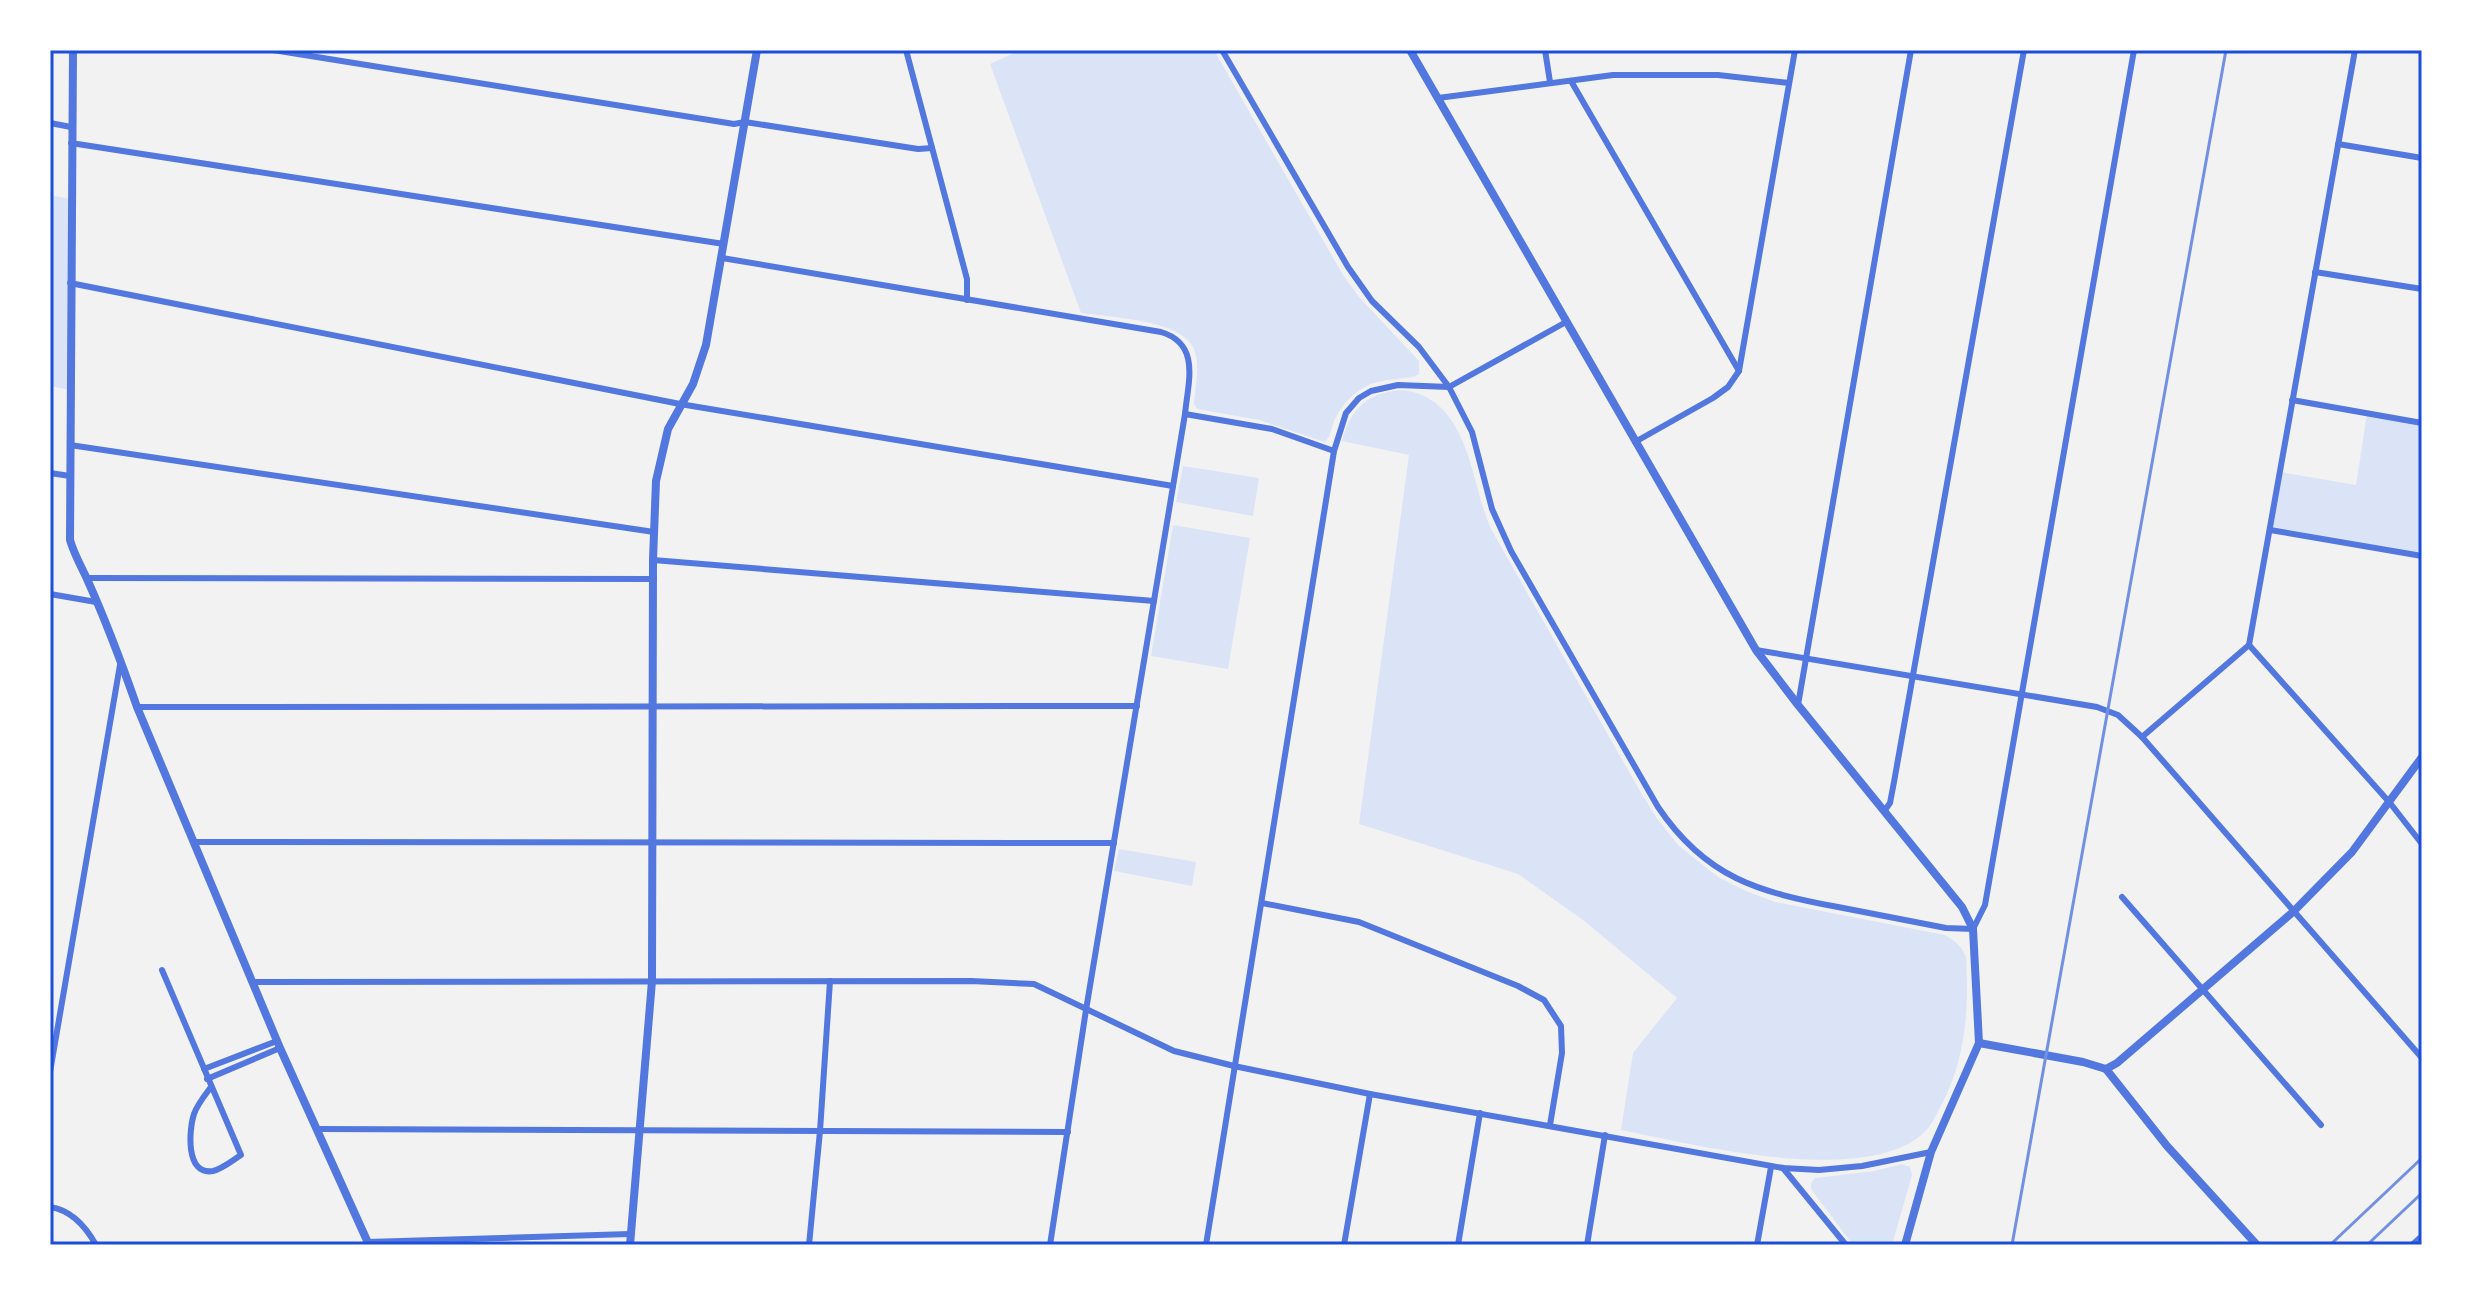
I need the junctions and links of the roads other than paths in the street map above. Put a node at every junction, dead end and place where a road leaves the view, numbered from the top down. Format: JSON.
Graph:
{"nodes":[{"id":1,"x":73,"y":50,"type":"edge"},
{"id":2,"x":273,"y":50,"type":"edge"},
{"id":3,"x":757,"y":50,"type":"edge"},
{"id":4,"x":906,"y":50,"type":"edge"},
{"id":5,"x":1222,"y":50,"type":"edge"},
{"id":6,"x":1410,"y":50,"type":"edge"},
{"id":7,"x":1545,"y":50,"type":"edge"},
{"id":8,"x":1795,"y":50,"type":"edge"},
{"id":9,"x":1911,"y":50,"type":"edge"},
{"id":10,"x":2024,"y":50,"type":"edge"},
{"id":11,"x":2134,"y":50,"type":"edge"},
{"id":12,"x":2355,"y":50,"type":"edge"},
{"id":13,"x":1571,"y":81,"type":"junction"},
{"id":14,"x":1550,"y":82,"type":"junction"},
{"id":15,"x":1789,"y":83,"type":"junction"},
{"id":16,"x":1438,"y":98,"type":"junction"},
{"id":17,"x":745,"y":122,"type":"junction"},
{"id":18,"x":50,"y":123,"type":"edge"},
{"id":19,"x":71,"y":127,"type":"junction"},
{"id":20,"x":71,"y":143,"type":"junction"},
{"id":21,"x":2338,"y":144,"type":"junction"},
{"id":22,"x":932,"y":148,"type":"junction"},
{"id":23,"x":2422,"y":158,"type":"edge"},
{"id":24,"x":724,"y":244,"type":"junction"},
{"id":25,"x":722,"y":258,"type":"junction"},
{"id":26,"x":2315,"y":272,"type":"junction"},
{"id":27,"x":70,"y":283,"type":"junction"},
{"id":28,"x":2422,"y":289,"type":"edge"},
{"id":29,"x":967,"y":300,"type":"junction"},
{"id":30,"x":1566,"y":322,"type":"junction"},
{"id":31,"x":1739,"y":371,"type":"junction"},
{"id":32,"x":1449,"y":387,"type":"junction"},
{"id":33,"x":2292,"y":400,"type":"junction"},
{"id":34,"x":680,"y":404,"type":"junction"},
{"id":35,"x":1185,"y":414,"type":"junction"},
{"id":36,"x":2422,"y":423,"type":"edge"},
{"id":37,"x":1635,"y":442,"type":"junction"},
{"id":38,"x":70,"y":445,"type":"junction"},
{"id":39,"x":1334,"y":451,"type":"junction"},
{"id":40,"x":50,"y":473,"type":"edge"},
{"id":41,"x":70,"y":476,"type":"junction"},
{"id":42,"x":1173,"y":486,"type":"junction"},
{"id":43,"x":2270,"y":530,"type":"junction"},
{"id":44,"x":654,"y":532,"type":"junction"},
{"id":45,"x":2422,"y":556,"type":"edge"},
{"id":46,"x":653,"y":560,"type":"junction"},
{"id":47,"x":87,"y":578,"type":"junction"},
{"id":48,"x":654,"y":579,"type":"junction"},
{"id":49,"x":50,"y":594,"type":"edge"},
{"id":50,"x":1154,"y":601,"type":"junction"},
{"id":51,"x":96,"y":602,"type":"junction"},
{"id":52,"x":2249,"y":645,"type":"junction"},
{"id":53,"x":1756,"y":650,"type":"junction"},
{"id":54,"x":1805,"y":658,"type":"junction"},
{"id":55,"x":121,"y":662,"type":"junction"},
{"id":56,"x":1913,"y":677,"type":"junction"},
{"id":57,"x":2022,"y":694,"type":"junction"},
{"id":58,"x":1798,"y":705,"type":"junction"},
{"id":59,"x":654,"y":706,"type":"junction"},
{"id":60,"x":1137,"y":706,"type":"junction"},
{"id":61,"x":137,"y":707,"type":"junction"},
{"id":62,"x":2142,"y":737,"type":"junction"},
{"id":63,"x":2422,"y":757,"type":"edge"},
{"id":64,"x":2390,"y":803,"type":"junction"},
{"id":65,"x":1885,"y":810,"type":"junction"},
{"id":66,"x":654,"y":841,"type":"junction"},
{"id":67,"x":195,"y":842,"type":"junction"},
{"id":68,"x":1114,"y":843,"type":"junction"},
{"id":69,"x":2422,"y":844,"type":"edge"},
{"id":70,"x":2122,"y":897,"type":"dead end"},
{"id":71,"x":1262,"y":903,"type":"junction"},
{"id":72,"x":2293,"y":912,"type":"junction"},
{"id":73,"x":1973,"y":929,"type":"junction"},
{"id":74,"x":162,"y":970,"type":"dead end"},
{"id":75,"x":652,"y":981,"type":"junction"},
{"id":76,"x":830,"y":981,"type":"junction"},
{"id":77,"x":253,"y":982,"type":"junction"},
{"id":78,"x":2203,"y":990,"type":"junction"},
{"id":79,"x":1086,"y":1010,"type":"junction"},
{"id":80,"x":1979,"y":1043,"type":"junction"},
{"id":81,"x":279,"y":1044,"type":"junction"},
{"id":82,"x":2422,"y":1058,"type":"edge"},
{"id":83,"x":1234,"y":1066,"type":"junction"},
{"id":84,"x":204,"y":1069,"type":"junction"},
{"id":85,"x":2106,"y":1069,"type":"junction"},
{"id":86,"x":50,"y":1072,"type":"edge"},
{"id":87,"x":207,"y":1079,"type":"junction"},
{"id":88,"x":211,"y":1087,"type":"junction"},
{"id":89,"x":1370,"y":1094,"type":"junction"},
{"id":90,"x":1480,"y":1113,"type":"junction"},
{"id":91,"x":1550,"y":1125,"type":"junction"},
{"id":92,"x":2321,"y":1125,"type":"dead end"},
{"id":93,"x":318,"y":1129,"type":"junction"},
{"id":94,"x":640,"y":1129,"type":"junction"},
{"id":95,"x":820,"y":1131,"type":"junction"},
{"id":96,"x":1068,"y":1132,"type":"junction"},
{"id":97,"x":1605,"y":1135,"type":"junction"},
{"id":98,"x":1931,"y":1152,"type":"junction"},
{"id":99,"x":1771,"y":1167,"type":"junction"},
{"id":100,"x":1783,"y":1168,"type":"junction"},
{"id":101,"x":50,"y":1207,"type":"edge"},
{"id":102,"x":630,"y":1234,"type":"junction"},
{"id":103,"x":2422,"y":1236,"type":"edge"},
{"id":104,"x":368,"y":1244,"type":"edge"},
{"id":105,"x":96,"y":1245,"type":"edge"},
{"id":106,"x":630,"y":1245,"type":"edge"},
{"id":107,"x":809,"y":1245,"type":"edge"},
{"id":108,"x":1050,"y":1245,"type":"edge"},
{"id":109,"x":1206,"y":1245,"type":"edge"},
{"id":110,"x":1344,"y":1245,"type":"edge"},
{"id":111,"x":1458,"y":1245,"type":"edge"},
{"id":112,"x":1587,"y":1245,"type":"edge"},
{"id":113,"x":1757,"y":1245,"type":"edge"},
{"id":114,"x":1846,"y":1245,"type":"edge"},
{"id":115,"x":1905,"y":1245,"type":"edge"},
{"id":116,"x":2257,"y":1245,"type":"edge"},
{"id":117,"x":2412,"y":1245,"type":"edge"}],
"edges":[{"from":1,"to":19,"type":"street"},
{"from":2,"to":17,"type":"street"},
{"from":3,"to":17,"type":"street"},
{"from":4,"to":22,"type":"street"},
{"from":5,"to":32,"type":"street"},
{"from":6,"to":16,"type":"street"},
{"from":7,"to":14,"type":"street"},
{"from":8,"to":15,"type":"street"},
{"from":9,"to":54,"type":"street"},
{"from":10,"to":56,"type":"street"},
{"from":11,"to":57,"type":"street"},
{"from":12,"to":21,"type":"street"},
{"from":13,"to":14,"type":"street"},
{"from":13,"to":15,"type":"street"},
{"from":13,"to":31,"type":"street"},
{"from":14,"to":16,"type":"street"},
{"from":15,"to":31,"type":"street"},
{"from":16,"to":30,"type":"street"},
{"from":17,"to":22,"type":"street"},
{"from":17,"to":24,"type":"street"},
{"from":18,"to":19,"type":"street"},
{"from":19,"to":20,"type":"street"},
{"from":20,"to":24,"type":"street"},
{"from":20,"to":27,"type":"street"},
{"from":21,"to":23,"type":"street"},
{"from":21,"to":26,"type":"street"},
{"from":22,"to":29,"type":"street"},
{"from":24,"to":25,"type":"street"},
{"from":25,"to":29,"type":"street"},
{"from":25,"to":34,"type":"street"},
{"from":26,"to":28,"type":"street"},
{"from":26,"to":33,"type":"street"},
{"from":27,"to":34,"type":"street"},
{"from":27,"to":38,"type":"street"},
{"from":29,"to":35,"type":"street"},
{"from":30,"to":32,"type":"street"},
{"from":30,"to":37,"type":"street"},
{"from":31,"to":37,"type":"street"},
{"from":32,"to":39,"type":"street"},
{"from":32,"to":73,"type":"street"},
{"from":33,"to":36,"type":"street"},
{"from":33,"to":43,"type":"street"},
{"from":34,"to":42,"type":"street"},
{"from":34,"to":44,"type":"street"},
{"from":35,"to":39,"type":"street"},
{"from":35,"to":42,"type":"street"},
{"from":37,"to":53,"type":"street"},
{"from":38,"to":41,"type":"street"},
{"from":38,"to":44,"type":"street"},
{"from":39,"to":71,"type":"street"},
{"from":40,"to":41,"type":"street"},
{"from":41,"to":47,"type":"street"},
{"from":42,"to":50,"type":"street"},
{"from":43,"to":45,"type":"street"},
{"from":43,"to":52,"type":"street"},
{"from":44,"to":46,"type":"street"},
{"from":46,"to":48,"type":"street"},
{"from":46,"to":50,"type":"street"},
{"from":47,"to":48,"type":"street"},
{"from":47,"to":51,"type":"street"},
{"from":48,"to":59,"type":"street"},
{"from":49,"to":51,"type":"street"},
{"from":50,"to":60,"type":"street"},
{"from":51,"to":55,"type":"street"},
{"from":52,"to":62,"type":"street"},
{"from":52,"to":64,"type":"street"},
{"from":53,"to":54,"type":"street"},
{"from":53,"to":58,"type":"street"},
{"from":54,"to":56,"type":"street"},
{"from":54,"to":58,"type":"street"},
{"from":55,"to":61,"type":"street"},
{"from":55,"to":86,"type":"street"},
{"from":56,"to":57,"type":"street"},
{"from":56,"to":65,"type":"street"},
{"from":57,"to":62,"type":"street"},
{"from":57,"to":73,"type":"street"},
{"from":58,"to":65,"type":"street"},
{"from":59,"to":60,"type":"street"},
{"from":59,"to":61,"type":"street"},
{"from":59,"to":66,"type":"street"},
{"from":60,"to":68,"type":"street"},
{"from":61,"to":67,"type":"street"},
{"from":62,"to":72,"type":"street"},
{"from":63,"to":64,"type":"street"},
{"from":64,"to":69,"type":"street"},
{"from":64,"to":72,"type":"street"},
{"from":65,"to":73,"type":"street"},
{"from":66,"to":67,"type":"street"},
{"from":66,"to":68,"type":"street"},
{"from":66,"to":75,"type":"street"},
{"from":67,"to":77,"type":"street"},
{"from":68,"to":79,"type":"street"},
{"from":70,"to":78,"type":"street"},
{"from":71,"to":83,"type":"street"},
{"from":71,"to":91,"type":"street"},
{"from":72,"to":78,"type":"street"},
{"from":72,"to":82,"type":"street"},
{"from":73,"to":80,"type":"street"},
{"from":74,"to":84,"type":"street"},
{"from":75,"to":76,"type":"street"},
{"from":75,"to":77,"type":"street"},
{"from":75,"to":94,"type":"street"},
{"from":76,"to":79,"type":"street"},
{"from":76,"to":95,"type":"street"},
{"from":77,"to":81,"type":"street"},
{"from":78,"to":85,"type":"street"},
{"from":78,"to":92,"type":"street"},
{"from":79,"to":83,"type":"street"},
{"from":79,"to":96,"type":"street"},
{"from":80,"to":85,"type":"street"},
{"from":80,"to":98,"type":"street"},
{"from":81,"to":84,"type":"street"},
{"from":81,"to":87,"type":"street"},
{"from":81,"to":93,"type":"street"},
{"from":83,"to":89,"type":"street"},
{"from":83,"to":109,"type":"street"},
{"from":84,"to":87,"type":"street"},
{"from":85,"to":116,"type":"street"},
{"from":87,"to":88,"type":"street"},
{"from":88,"to":88,"type":"street"},
{"from":89,"to":90,"type":"street"},
{"from":89,"to":110,"type":"street"},
{"from":90,"to":91,"type":"street"},
{"from":90,"to":111,"type":"street"},
{"from":91,"to":97,"type":"street"},
{"from":93,"to":94,"type":"street"},
{"from":93,"to":104,"type":"street"},
{"from":94,"to":95,"type":"street"},
{"from":94,"to":102,"type":"street"},
{"from":95,"to":96,"type":"street"},
{"from":95,"to":107,"type":"street"},
{"from":96,"to":108,"type":"street"},
{"from":97,"to":99,"type":"street"},
{"from":97,"to":112,"type":"street"},
{"from":98,"to":100,"type":"street"},
{"from":98,"to":115,"type":"street"},
{"from":99,"to":100,"type":"street"},
{"from":99,"to":113,"type":"street"},
{"from":100,"to":114,"type":"street"},
{"from":101,"to":105,"type":"street"},
{"from":102,"to":104,"type":"street"},
{"from":102,"to":106,"type":"street"},
{"from":103,"to":117,"type":"street"}]}
